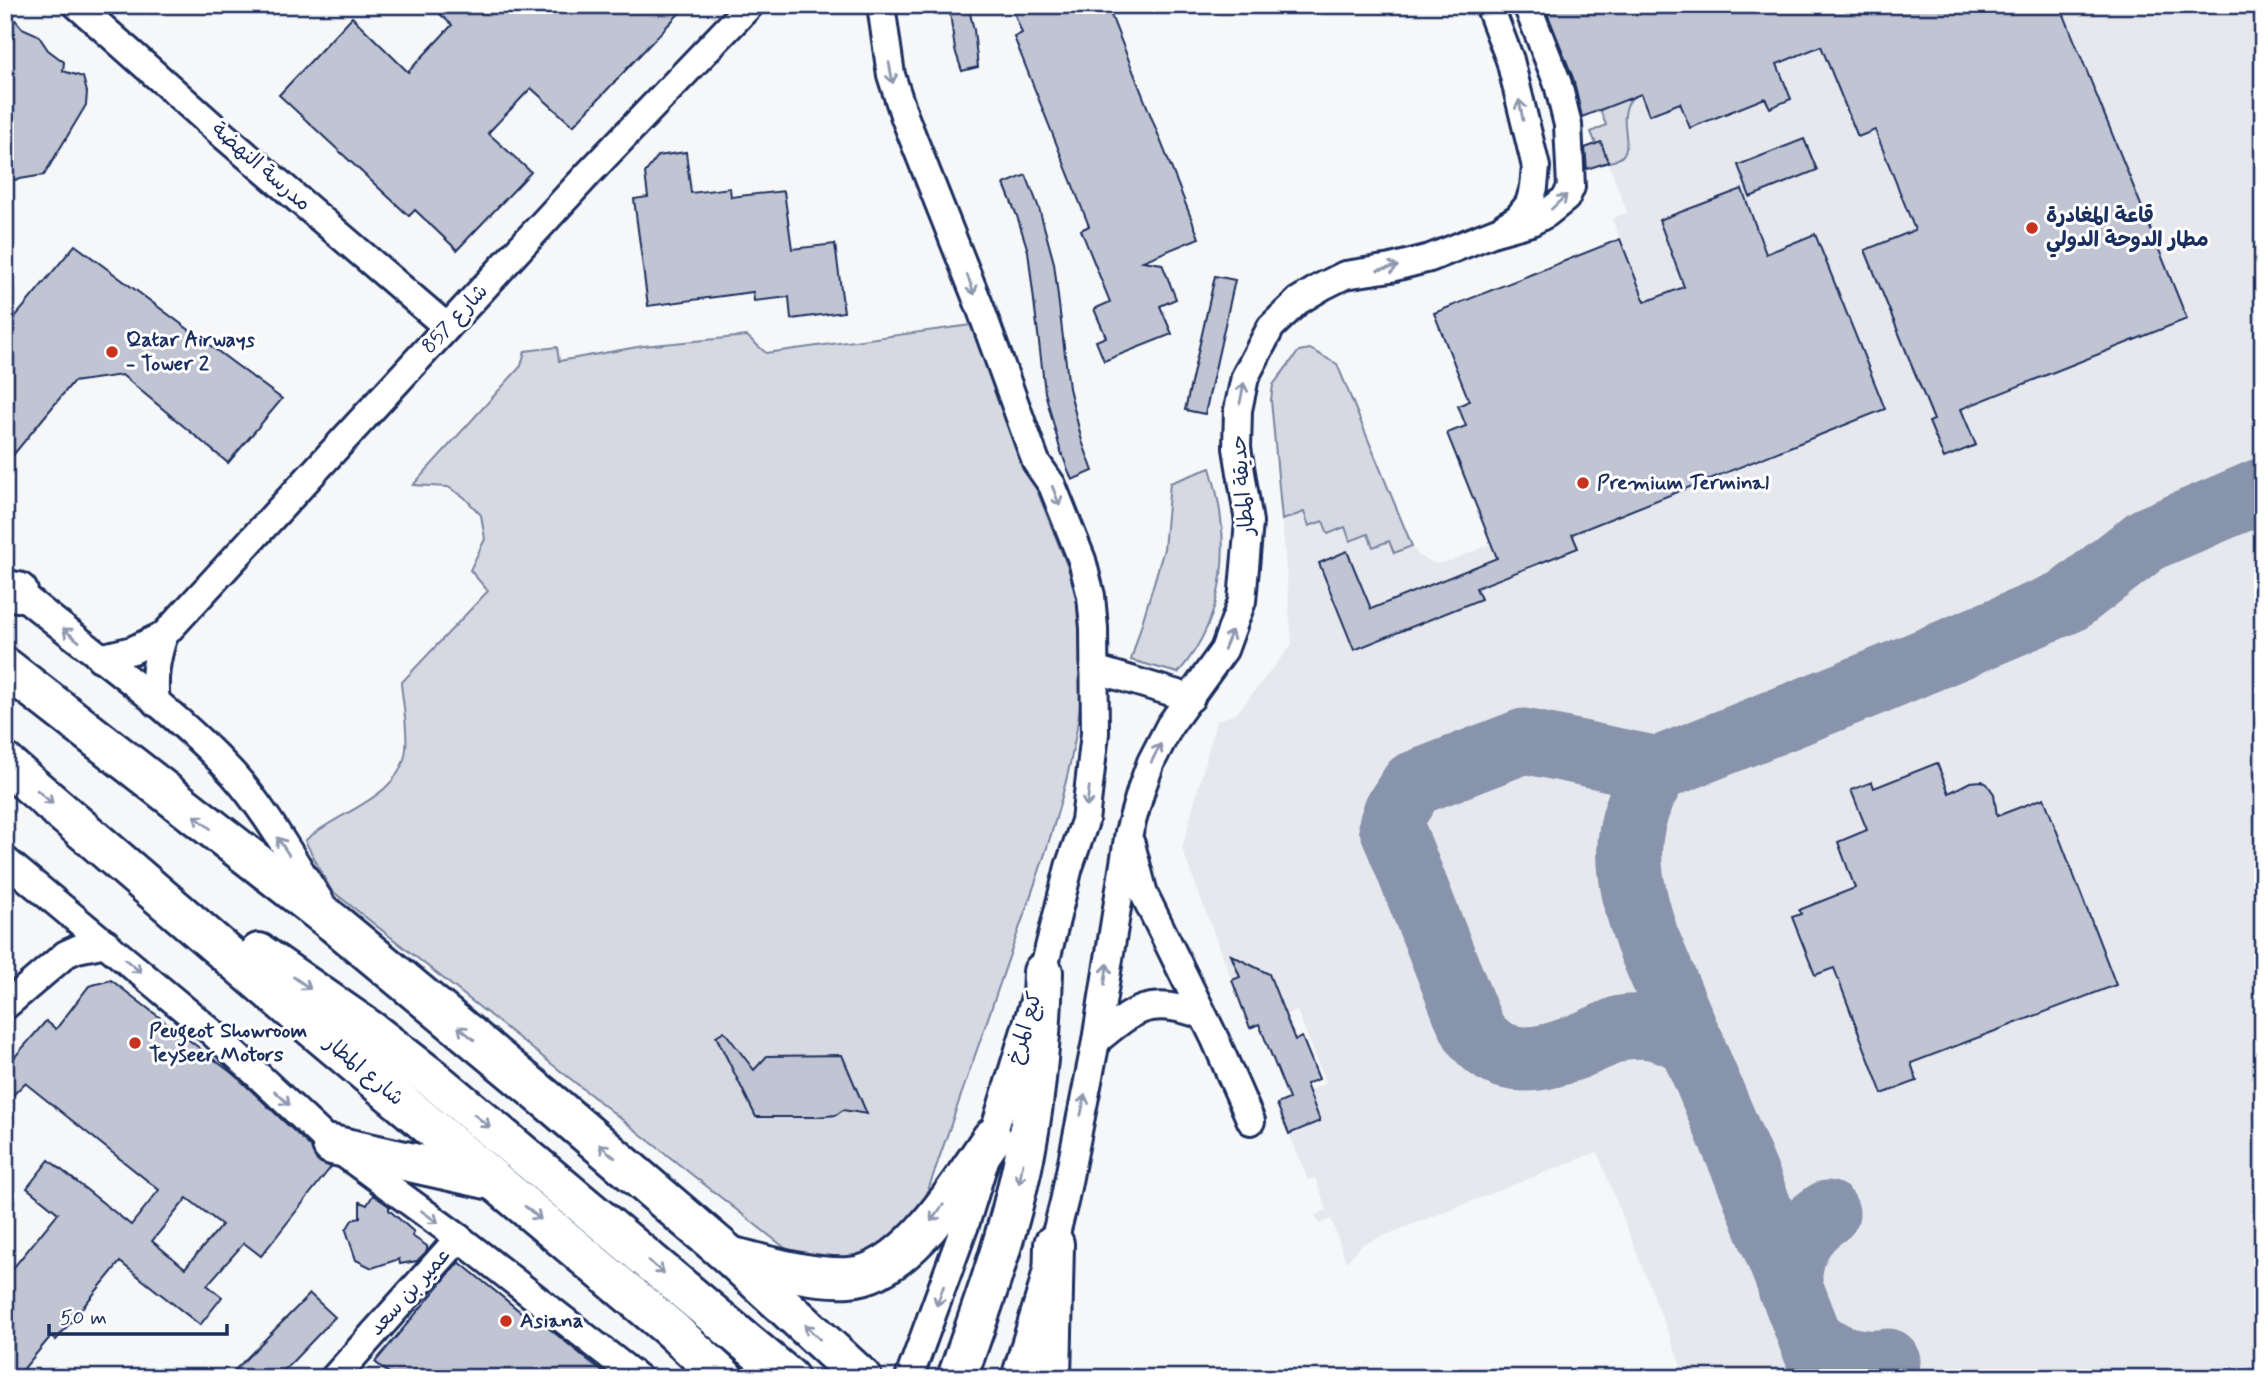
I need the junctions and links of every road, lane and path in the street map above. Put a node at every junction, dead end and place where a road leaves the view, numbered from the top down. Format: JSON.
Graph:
{"nodes":[{"id":1,"x":77,"y":5,"type":"edge"},
{"id":2,"x":750,"y":5,"type":"edge"},
{"id":3,"x":881,"y":5,"type":"edge"},
{"id":4,"x":1489,"y":5,"type":"edge"},
{"id":5,"x":1527,"y":5,"type":"edge"},
{"id":6,"x":1495,"y":232,"type":"junction"},
{"id":7,"x":447,"y":327,"type":"junction"},
{"id":8,"x":9,"y":588,"type":"edge"},
{"id":9,"x":164,"y":635,"type":"junction"},
{"id":10,"x":100,"y":658,"type":"junction"},
{"id":11,"x":5,"y":667,"type":"edge"},
{"id":12,"x":1094,"y":669,"type":"junction"},
{"id":13,"x":1191,"y":698,"type":"junction"},
{"id":14,"x":156,"y":703,"type":"junction"},
{"id":15,"x":5,"y":763,"type":"edge"},
{"id":16,"x":85,"y":832,"type":"junction"},
{"id":17,"x":1129,"y":832,"type":"junction"},
{"id":18,"x":5,"y":860,"type":"edge"},
{"id":19,"x":63,"y":907,"type":"junction"},
{"id":20,"x":334,"y":923,"type":"junction"},
{"id":21,"x":106,"y":943,"type":"junction"},
{"id":22,"x":57,"y":960,"type":"junction"},
{"id":23,"x":1042,"y":972,"type":"junction"},
{"id":24,"x":5,"y":1006,"type":"edge"},
{"id":25,"x":1202,"y":1016,"type":"junction"},
{"id":26,"x":1096,"y":1041,"type":"junction"},
{"id":27,"x":1251,"y":1121,"type":"dead end"},
{"id":28,"x":992,"y":1138,"type":"junction"},
{"id":29,"x":332,"y":1145,"type":"junction"},
{"id":30,"x":496,"y":1182,"type":"junction"},
{"id":31,"x":459,"y":1238,"type":"junction"},
{"id":32,"x":1054,"y":1244,"type":"junction"},
{"id":33,"x":730,"y":1256,"type":"junction"},
{"id":34,"x":672,"y":1330,"type":"junction"},
{"id":35,"x":334,"y":1378,"type":"edge"},
{"id":36,"x":638,"y":1378,"type":"edge"},
{"id":37,"x":705,"y":1378,"type":"edge"},
{"id":38,"x":724,"y":1378,"type":"edge"},
{"id":39,"x":789,"y":1378,"type":"edge"},
{"id":40,"x":862,"y":1378,"type":"edge"},
{"id":41,"x":909,"y":1378,"type":"edge"},
{"id":42,"x":957,"y":1378,"type":"edge"},
{"id":43,"x":1015,"y":1378,"type":"edge"},
{"id":44,"x":1051,"y":1378,"type":"edge"}],
"edges":[{"from":1,"to":7,"type":"street","name":"مدرسة النهضة"},
{"from":2,"to":7,"type":"street","name":"شارع 857"},
{"from":3,"to":12,"type":"street","one_way":true},
{"from":6,"to":4,"type":"street","one_way":true},
{"from":6,"to":5,"type":"street","name":"حديقة المطار","one_way":true},
{"from":13,"to":6,"type":"street","name":"حديقة المطار","one_way":true},
{"from":7,"to":9,"type":"street","name":"شارع 857"},
{"from":10,"to":8,"type":"street","one_way":true},
{"from":9,"to":10,"type":"street","name":"شارع 857"},
{"from":9,"to":14,"type":"street","name":"شارع 857"},
{"from":10,"to":14,"type":"street"},
{"from":20,"to":11,"type":"highway","one_way":true},
{"from":12,"to":13,"type":"street"},
{"from":12,"to":23,"type":"street","name":"كبع المرخ","one_way":true},
{"from":17,"to":13,"type":"street","one_way":true},
{"from":20,"to":14,"type":"street","one_way":true},
{"from":15,"to":16,"type":"highway","name":"شارع المطار","one_way":true},
{"from":16,"to":30,"type":"highway","name":"شارع المطار"},
{"from":16,"to":39,"type":"highway","one_way":true},
{"from":17,"to":25,"type":"street"},
{"from":26,"to":17,"type":"street","one_way":true},
{"from":18,"to":19,"type":"street"},
{"from":19,"to":21,"type":"street"},
{"from":19,"to":22,"type":"street"},
{"from":33,"to":20,"type":"highway","one_way":true},
{"from":21,"to":22,"type":"street"},
{"from":21,"to":29,"type":"street","one_way":true},
{"from":22,"to":24,"type":"street"},
{"from":23,"to":28,"type":"street","name":"كبع المرخ"},
{"from":23,"to":42,"type":"highway","one_way":true},
{"from":25,"to":26,"type":"street"},
{"from":25,"to":27,"type":"street"},
{"from":32,"to":26,"type":"street","one_way":true},
{"from":28,"to":33,"type":"highway","one_way":true},
{"from":28,"to":41,"type":"street","name":"كبع المرخ","one_way":true},
{"from":29,"to":30,"type":"highway"},
{"from":29,"to":31,"type":"street","one_way":true},
{"from":30,"to":34,"type":"highway","name":"شارع المطار","one_way":true},
{"from":31,"to":35,"type":"street","name":"عمير بن سعد"},
{"from":31,"to":36,"type":"street"},
{"from":32,"to":43,"type":"street"},
{"from":32,"to":44,"type":"highway"},
{"from":40,"to":33,"type":"highway","one_way":true},
{"from":34,"to":37,"type":"highway"},
{"from":34,"to":38,"type":"highway","name":"شارع المطار"}]}
